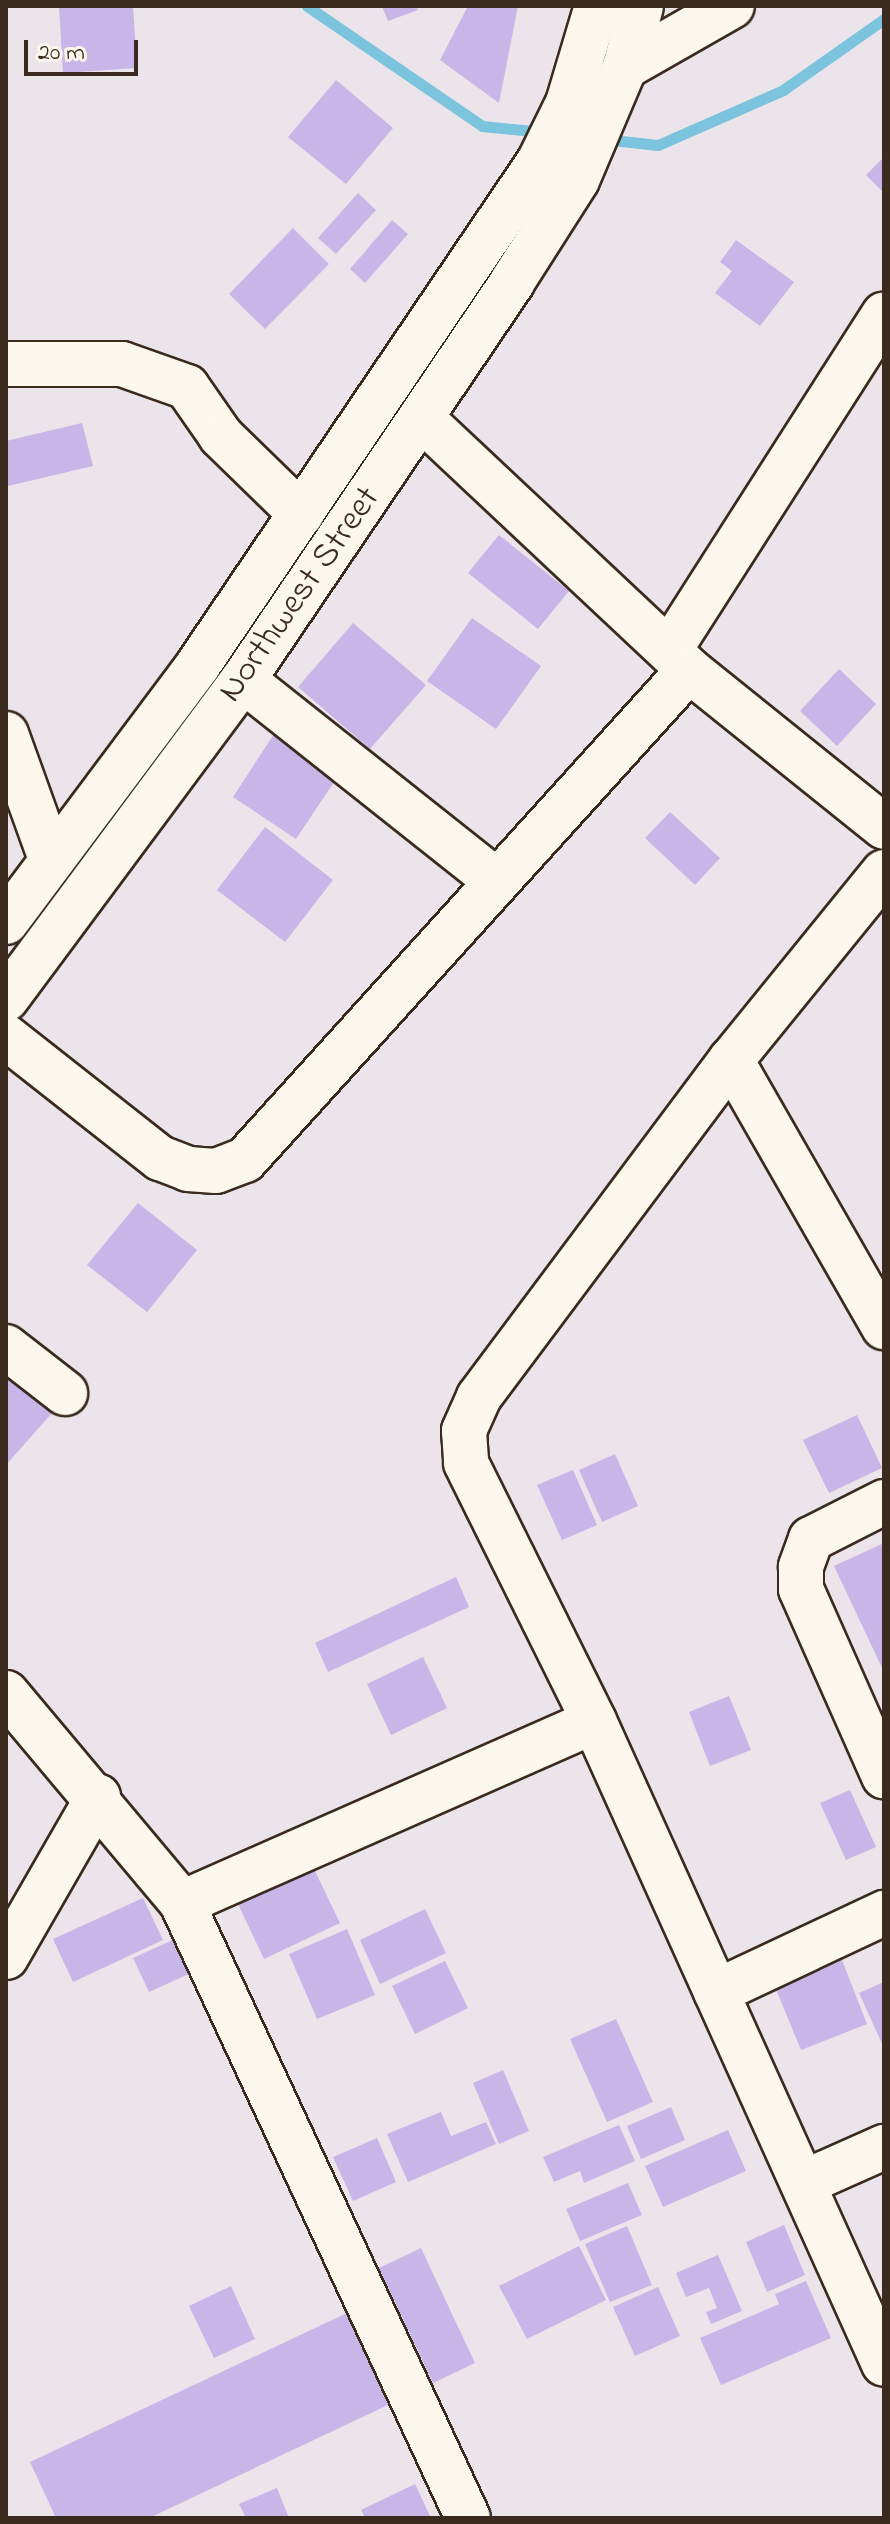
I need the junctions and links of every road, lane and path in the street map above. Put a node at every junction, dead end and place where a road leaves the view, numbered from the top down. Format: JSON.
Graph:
{"nodes":[{"id":1,"x":597,"y":6,"type":"edge"},
{"id":2,"x":641,"y":6,"type":"edge"},
{"id":3,"x":732,"y":6,"type":"edge"},
{"id":4,"x":625,"y":67,"type":"junction"},
{"id":5,"x":586,"y":111,"type":"junction"},
{"id":6,"x":558,"y":171,"type":"junction"},
{"id":7,"x":884,"y":315,"type":"edge"},
{"id":8,"x":6,"y":364,"type":"edge"},
{"id":9,"x":421,"y":418,"type":"junction"},
{"id":10,"x":301,"y":514,"type":"junction"},
{"id":11,"x":680,"y":660,"type":"junction"},
{"id":12,"x":243,"y":680,"type":"junction"},
{"id":13,"x":6,"y":734,"type":"edge"},
{"id":14,"x":884,"y":827,"type":"edge"},
{"id":15,"x":51,"y":859,"type":"junction"},
{"id":16,"x":884,"y":872,"type":"edge"},
{"id":17,"x":495,"y":880,"type":"junction"},
{"id":18,"x":6,"y":922,"type":"edge"},
{"id":19,"x":6,"y":999,"type":"edge"},
{"id":20,"x":6,"y":1037,"type":"edge"},
{"id":21,"x":731,"y":1060,"type":"junction"},
{"id":22,"x":884,"y":1327,"type":"edge"},
{"id":23,"x":6,"y":1347,"type":"edge"},
{"id":24,"x":65,"y":1393,"type":"dead end"},
{"id":25,"x":884,"y":1502,"type":"edge"},
{"id":26,"x":6,"y":1693,"type":"edge"},
{"id":27,"x":594,"y":1721,"type":"junction"},
{"id":28,"x":883,"y":1768,"type":"edge"},
{"id":29,"x":98,"y":1797,"type":"junction"},
{"id":30,"x":182,"y":1903,"type":"junction"},
{"id":31,"x":884,"y":1913,"type":"edge"},
{"id":32,"x":6,"y":1957,"type":"edge"},
{"id":33,"x":716,"y":1992,"type":"junction"},
{"id":34,"x":884,"y":2147,"type":"edge"},
{"id":35,"x":803,"y":2183,"type":"junction"},
{"id":36,"x":884,"y":2364,"type":"edge"},
{"id":37,"x":468,"y":2518,"type":"edge"}],
"edges":[{"from":1,"to":5,"type":"street"},
{"from":2,"to":4,"type":"street"},
{"from":3,"to":4,"type":"street"},
{"from":4,"to":5,"type":"street"},
{"from":5,"to":6,"type":"street"},
{"from":6,"to":9,"type":"street","name":"Northwest Street"},
{"from":6,"to":10,"type":"street","name":"Northwest Street"},
{"from":7,"to":11,"type":"street"},
{"from":8,"to":10,"type":"street"},
{"from":9,"to":11,"type":"street"},
{"from":9,"to":12,"type":"street","name":"Northwest Street"},
{"from":10,"to":15,"type":"street","name":"Northwest Street"},
{"from":11,"to":14,"type":"street"},
{"from":11,"to":17,"type":"street"},
{"from":12,"to":17,"type":"street"},
{"from":12,"to":19,"type":"street","name":"Northwest Street"},
{"from":13,"to":15,"type":"street"},
{"from":15,"to":18,"type":"street","name":"Northwest Street"},
{"from":16,"to":21,"type":"street"},
{"from":17,"to":20,"type":"street"},
{"from":21,"to":22,"type":"street"},
{"from":21,"to":27,"type":"street"},
{"from":23,"to":24,"type":"street"},
{"from":25,"to":28,"type":"street"},
{"from":26,"to":29,"type":"street"},
{"from":27,"to":30,"type":"street"},
{"from":27,"to":33,"type":"street"},
{"from":29,"to":30,"type":"street"},
{"from":29,"to":32,"type":"street"},
{"from":30,"to":37,"type":"street"},
{"from":31,"to":33,"type":"street"},
{"from":33,"to":35,"type":"street"},
{"from":34,"to":35,"type":"street"},
{"from":35,"to":36,"type":"street"}]}
